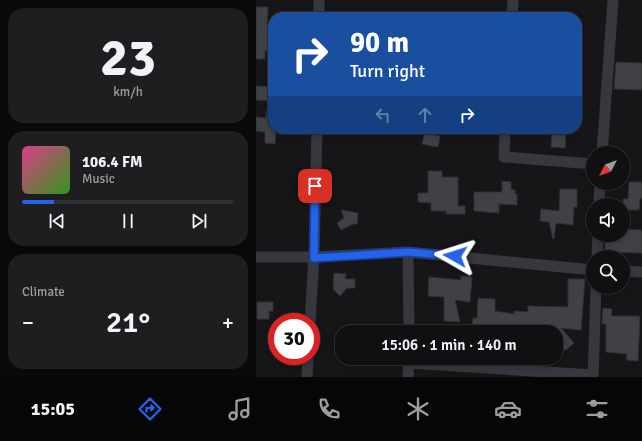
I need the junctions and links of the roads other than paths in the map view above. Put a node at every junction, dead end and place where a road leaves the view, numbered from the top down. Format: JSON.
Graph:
{"nodes":[{"id":1,"x":319,"y":0,"type":"edge"},
{"id":2,"x":512,"y":0,"type":"edge"},
{"id":3,"x":613,"y":0,"type":"edge"},
{"id":4,"x":319,"y":12,"type":"edge"},
{"id":5,"x":512,"y":12,"type":"edge"},
{"id":6,"x":317,"y":134,"type":"edge"},
{"id":7,"x":505,"y":134,"type":"edge"},
{"id":8,"x":603,"y":146,"type":"edge"},
{"id":9,"x":586,"y":163,"type":"edge"},
{"id":10,"x":408,"y":252,"type":"junction"},
{"id":11,"x":256,"y":257,"type":"edge"},
{"id":12,"x":314,"y":258,"type":"junction"},
{"id":13,"x":586,"y":269,"type":"edge"},
{"id":14,"x":630,"y":271,"type":"edge"},
{"id":15,"x":642,"y":272,"type":"edge"},
{"id":16,"x":596,"y":294,"type":"edge"},
{"id":17,"x":311,"y":313,"type":"edge"},
{"id":18,"x":409,"y":325,"type":"edge"},
{"id":19,"x":308,"y":365,"type":"edge"},
{"id":20,"x":409,"y":365,"type":"edge"},
{"id":21,"x":458,"y":365,"type":"edge"},
{"id":22,"x":593,"y":376,"type":"edge"},
{"id":23,"x":307,"y":377,"type":"edge"},
{"id":24,"x":408,"y":377,"type":"edge"}],
"edges":[{"from":1,"to":4,"type":"street"},
{"from":2,"to":5,"type":"street"},
{"from":3,"to":8,"type":"street"},
{"from":6,"to":12,"type":"street"},
{"from":7,"to":9,"type":"street"},
{"from":10,"to":12,"type":"street"},
{"from":10,"to":13,"type":"street"},
{"from":10,"to":18,"type":"street"},
{"from":11,"to":12,"type":"street"},
{"from":12,"to":17,"type":"street"},
{"from":14,"to":15,"type":"street"},
{"from":16,"to":22,"type":"street"},
{"from":19,"to":23,"type":"street"},
{"from":20,"to":24,"type":"street"},
{"from":21,"to":22,"type":"street"}]}
